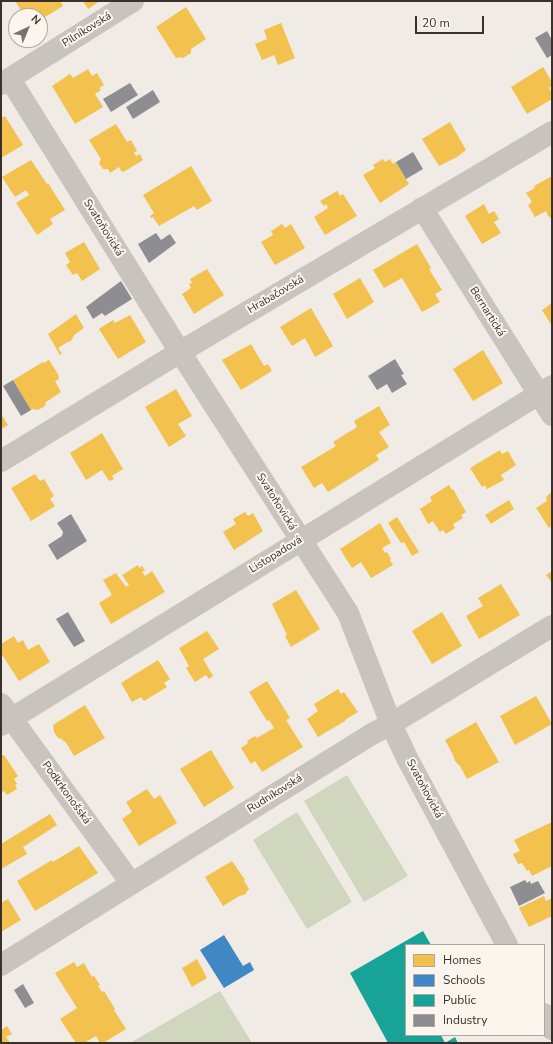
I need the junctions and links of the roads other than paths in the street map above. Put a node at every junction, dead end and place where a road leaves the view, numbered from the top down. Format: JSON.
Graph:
{"nodes":[{"id":1,"x":133,"y":1,"type":"edge"},
{"id":2,"x":6,"y":81,"type":"edge"},
{"id":3,"x":552,"y":132,"type":"edge"},
{"id":4,"x":422,"y":208,"type":"junction"},
{"id":5,"x":180,"y":352,"type":"junction"},
{"id":6,"x":545,"y":390,"type":"edge"},
{"id":7,"x":552,"y":415,"type":"edge"},
{"id":8,"x":1,"y":461,"type":"edge"},
{"id":9,"x":300,"y":541,"type":"junction"},
{"id":10,"x":552,"y":626,"type":"edge"},
{"id":11,"x":5,"y":716,"type":"edge"},
{"id":12,"x":391,"y":724,"type":"junction"},
{"id":13,"x":131,"y":883,"type":"junction"},
{"id":14,"x":506,"y":944,"type":"edge"},
{"id":15,"x":1,"y":965,"type":"edge"},
{"id":16,"x":545,"y":1016,"type":"edge"},
{"id":17,"x":552,"y":1029,"type":"edge"}],
"edges":[{"from":1,"to":2,"type":"street","name":"Pilníkovská"},
{"from":2,"to":5,"type":"street","name":"Svatoňovická"},
{"from":3,"to":4,"type":"street","name":"Hrabačovská"},
{"from":4,"to":5,"type":"street","name":"Hrabačovská"},
{"from":4,"to":6,"type":"street","name":"Bernartická"},
{"from":5,"to":8,"type":"street","name":"Hrabačovská"},
{"from":5,"to":9,"type":"street","name":"Svatoňovická"},
{"from":6,"to":7,"type":"street","name":"Bernartická"},
{"from":6,"to":9,"type":"street","name":"Listopadová"},
{"from":9,"to":11,"type":"street","name":"Listopadová"},
{"from":9,"to":12,"type":"street","name":"Svatoňovická"},
{"from":10,"to":12,"type":"street","name":"Rudníkovská"},
{"from":11,"to":13,"type":"street","name":"Podkrkonošská"},
{"from":12,"to":13,"type":"street","name":"Rudníkovská"},
{"from":12,"to":14,"type":"street","name":"Svatoňovická"},
{"from":13,"to":15,"type":"street","name":"Rudníkovská"},
{"from":16,"to":17,"type":"street"}]}
